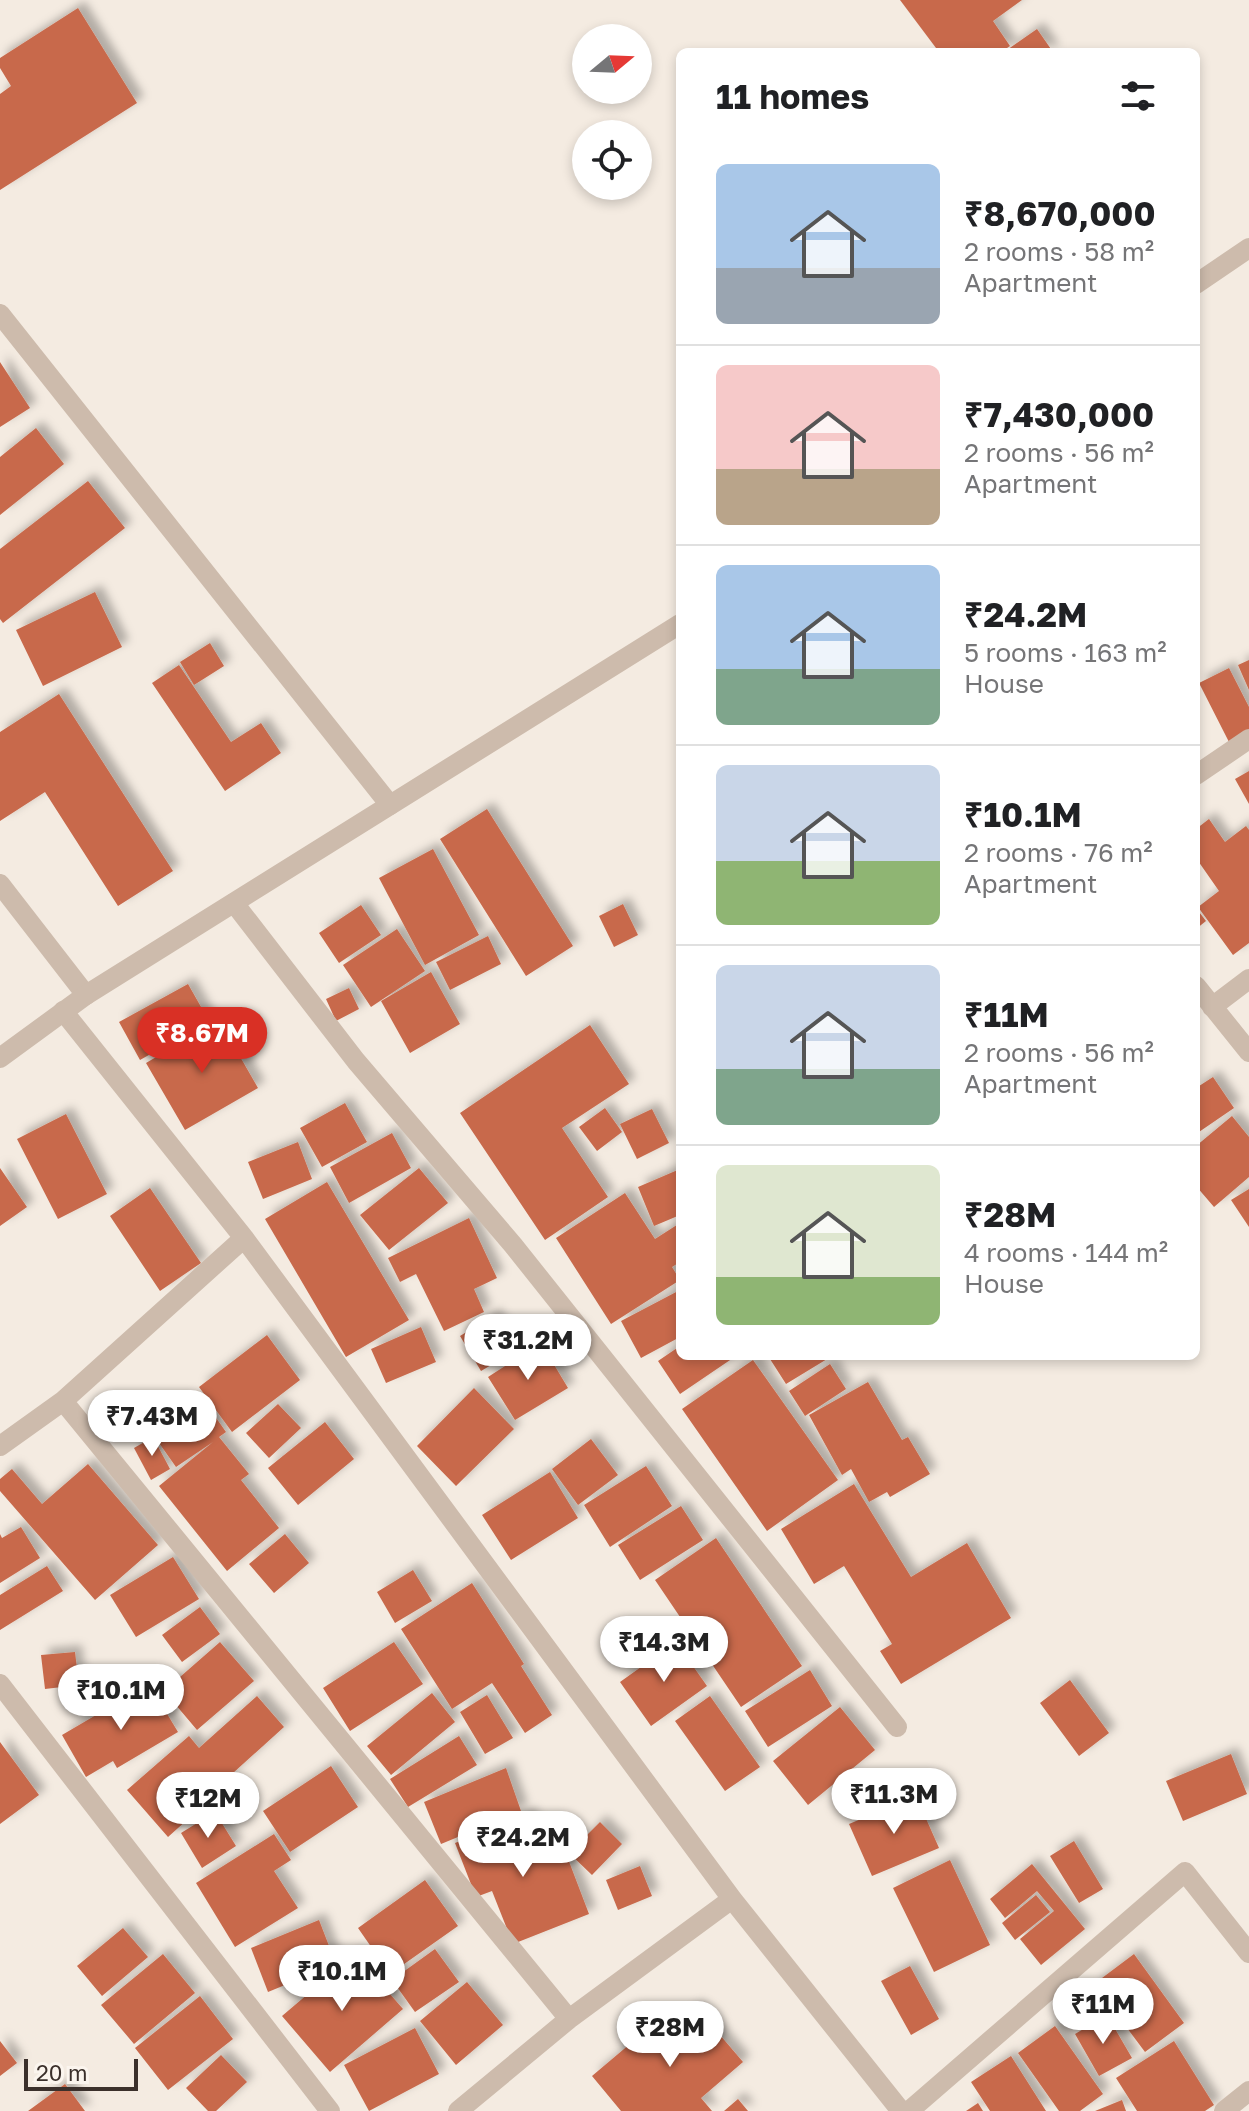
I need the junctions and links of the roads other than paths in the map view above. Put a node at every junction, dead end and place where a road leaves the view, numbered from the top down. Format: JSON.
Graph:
{"nodes":[{"id":1,"x":1249,"y":248,"type":"edge"},
{"id":2,"x":1200,"y":281,"type":"edge"},
{"id":3,"x":0,"y":314,"type":"edge"},
{"id":4,"x":676,"y":626,"type":"edge"},
{"id":5,"x":1249,"y":739,"type":"edge"},
{"id":6,"x":1200,"y":772,"type":"edge"},
{"id":7,"x":390,"y":805,"type":"junction"},
{"id":8,"x":0,"y":884,"type":"edge"},
{"id":9,"x":234,"y":903,"type":"junction"},
{"id":10,"x":1249,"y":979,"type":"edge"},
{"id":11,"x":1200,"y":991,"type":"edge"},
{"id":12,"x":86,"y":995,"type":"junction"},
{"id":13,"x":1212,"y":1007,"type":"junction"},
{"id":14,"x":63,"y":1011,"type":"junction"},
{"id":15,"x":1249,"y":1052,"type":"edge"},
{"id":16,"x":0,"y":1058,"type":"edge"},
{"id":17,"x":244,"y":1238,"type":"junction"},
{"id":18,"x":63,"y":1401,"type":"junction"},
{"id":19,"x":0,"y":1446,"type":"edge"},
{"id":20,"x":0,"y":1684,"type":"edge"},
{"id":21,"x":897,"y":1727,"type":"dead end"},
{"id":22,"x":732,"y":1899,"type":"junction"},
{"id":23,"x":1249,"y":1953,"type":"edge"},
{"id":24,"x":569,"y":2019,"type":"junction"},
{"id":25,"x":1249,"y":2091,"type":"edge"},
{"id":26,"x":330,"y":2111,"type":"edge"},
{"id":27,"x":458,"y":2111,"type":"edge"},
{"id":28,"x":901,"y":2111,"type":"edge"},
{"id":29,"x":909,"y":2111,"type":"edge"},
{"id":30,"x":1224,"y":2111,"type":"edge"}],
"edges":[{"from":1,"to":2,"type":"street"},
{"from":3,"to":7,"type":"street"},
{"from":4,"to":7,"type":"street"},
{"from":5,"to":6,"type":"street"},
{"from":7,"to":9,"type":"street"},
{"from":8,"to":12,"type":"street"},
{"from":9,"to":12,"type":"street"},
{"from":9,"to":21,"type":"street"},
{"from":10,"to":13,"type":"street"},
{"from":11,"to":13,"type":"street"},
{"from":12,"to":14,"type":"street"},
{"from":13,"to":15,"type":"street"},
{"from":14,"to":16,"type":"street"},
{"from":14,"to":17,"type":"street"},
{"from":17,"to":18,"type":"street"},
{"from":17,"to":22,"type":"street"},
{"from":18,"to":19,"type":"street"},
{"from":18,"to":24,"type":"street"},
{"from":20,"to":26,"type":"street"},
{"from":22,"to":24,"type":"street"},
{"from":22,"to":28,"type":"street"},
{"from":23,"to":29,"type":"street"},
{"from":24,"to":27,"type":"street"},
{"from":25,"to":30,"type":"street"}]}
